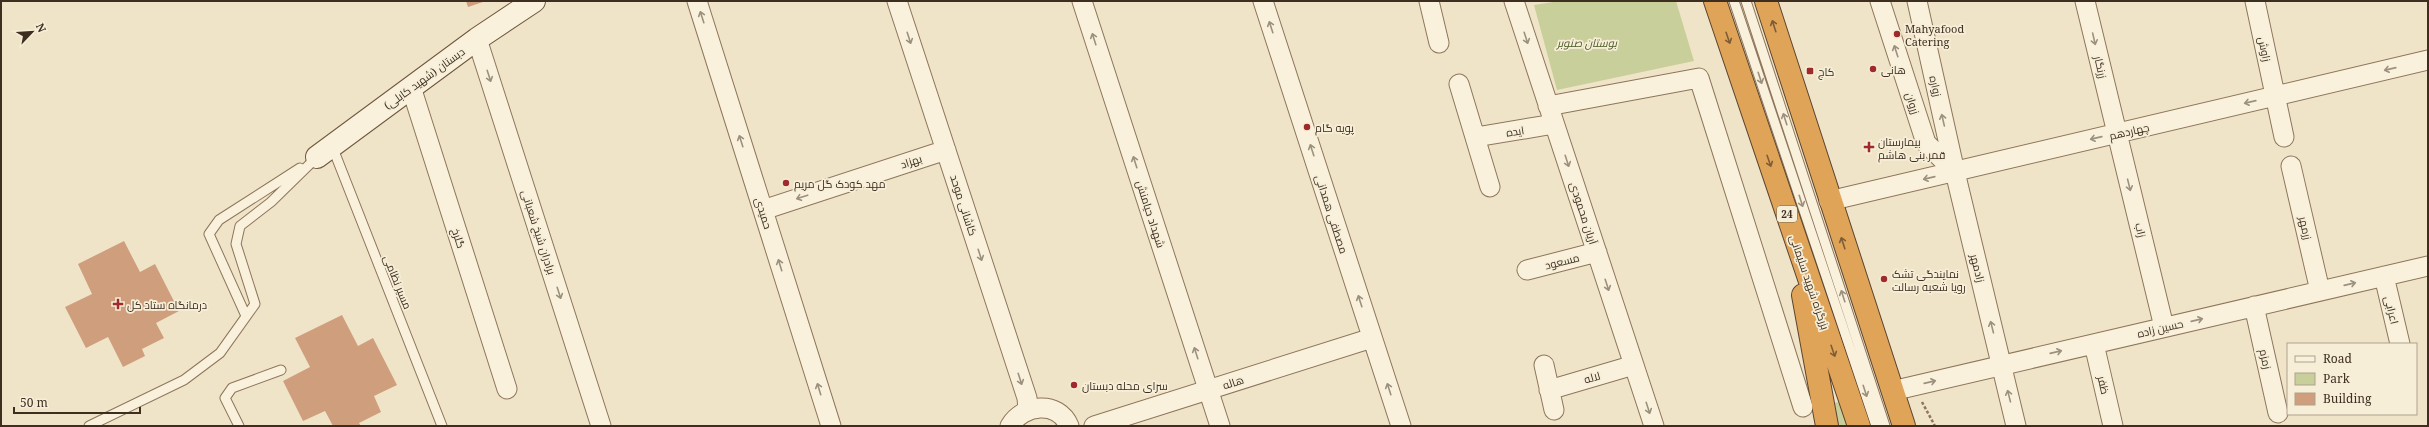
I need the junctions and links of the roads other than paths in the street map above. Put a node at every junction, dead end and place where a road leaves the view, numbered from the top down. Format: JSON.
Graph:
{"nodes":[{"id":1,"x":534,"y":1,"type":"edge"},
{"id":2,"x":697,"y":1,"type":"edge"},
{"id":3,"x":897,"y":1,"type":"edge"},
{"id":4,"x":1082,"y":1,"type":"edge"},
{"id":5,"x":1263,"y":1,"type":"edge"},
{"id":6,"x":1429,"y":1,"type":"edge"},
{"id":7,"x":1514,"y":1,"type":"edge"},
{"id":8,"x":1715,"y":1,"type":"edge"},
{"id":9,"x":1734,"y":1,"type":"edge"},
{"id":10,"x":1746,"y":1,"type":"edge"},
{"id":11,"x":1766,"y":1,"type":"edge"},
{"id":12,"x":1880,"y":1,"type":"edge"},
{"id":13,"x":1917,"y":1,"type":"edge"},
{"id":14,"x":2085,"y":1,"type":"edge"},
{"id":15,"x":2255,"y":1,"type":"edge"},
{"id":16,"x":477,"y":39,"type":"junction"},
{"id":17,"x":1439,"y":43,"type":"dead end"},
{"id":18,"x":2428,"y":60,"type":"edge"},
{"id":19,"x":1459,"y":84,"type":"dead end"},
{"id":20,"x":411,"y":88,"type":"junction"},
{"id":21,"x":2276,"y":96,"type":"junction"},
{"id":22,"x":1548,"y":106,"type":"junction"},
{"id":23,"x":1554,"y":124,"type":"junction"},
{"id":24,"x":2117,"y":133,"type":"junction"},
{"id":25,"x":1476,"y":137,"type":"junction"},
{"id":26,"x":2284,"y":137,"type":"dead end"},
{"id":27,"x":946,"y":150,"type":"junction"},
{"id":28,"x":324,"y":152,"type":"junction"},
{"id":29,"x":2291,"y":166,"type":"dead end"},
{"id":30,"x":1955,"y":172,"type":"junction"},
{"id":31,"x":1490,"y":187,"type":"dead end"},
{"id":32,"x":1830,"y":201,"type":"junction"},
{"id":33,"x":763,"y":210,"type":"junction"},
{"id":34,"x":1788,"y":216,"type":"junction"},
{"id":35,"x":1597,"y":252,"type":"junction"},
{"id":36,"x":2428,"y":266,"type":"edge"},
{"id":37,"x":1527,"y":270,"type":"dead end"},
{"id":38,"x":2384,"y":276,"type":"junction"},
{"id":39,"x":2320,"y":291,"type":"junction"},
{"id":40,"x":2254,"y":306,"type":"junction"},
{"id":41,"x":246,"y":316,"type":"junction"},
{"id":42,"x":2164,"y":327,"type":"junction"},
{"id":43,"x":1372,"y":338,"type":"junction"},
{"id":44,"x":2400,"y":343,"type":"edge"},
{"id":45,"x":2094,"y":344,"type":"junction"},
{"id":46,"x":1634,"y":365,"type":"junction"},
{"id":47,"x":2001,"y":365,"type":"junction"},
{"id":48,"x":1544,"y":366,"type":"dead end"},
{"id":49,"x":281,"y":370,"type":"dead end"},
{"id":50,"x":507,"y":389,"type":"dead end"},
{"id":51,"x":1208,"y":390,"type":"junction"},
{"id":52,"x":1549,"y":390,"type":"junction"},
{"id":53,"x":1892,"y":391,"type":"junction"},
{"id":54,"x":1803,"y":407,"type":"dead end"},
{"id":55,"x":1028,"y":410,"type":"junction"},
{"id":56,"x":1554,"y":410,"type":"dead end"},
{"id":57,"x":2278,"y":413,"type":"dead end"},
{"id":58,"x":89,"y":426,"type":"edge"},
{"id":59,"x":239,"y":426,"type":"edge"},
{"id":60,"x":442,"y":426,"type":"edge"},
{"id":61,"x":601,"y":426,"type":"edge"},
{"id":62,"x":831,"y":426,"type":"edge"},
{"id":63,"x":1010,"y":426,"type":"edge"},
{"id":64,"x":1069,"y":426,"type":"edge"},
{"id":65,"x":1094,"y":426,"type":"edge"},
{"id":66,"x":1220,"y":426,"type":"edge"},
{"id":67,"x":1401,"y":426,"type":"edge"},
{"id":68,"x":1654,"y":426,"type":"edge"},
{"id":69,"x":1827,"y":426,"type":"edge"},
{"id":70,"x":1859,"y":426,"type":"edge"},
{"id":71,"x":1876,"y":426,"type":"edge"},
{"id":72,"x":1885,"y":426,"type":"edge"},
{"id":73,"x":1904,"y":426,"type":"edge"},
{"id":74,"x":2016,"y":426,"type":"edge"},
{"id":75,"x":2113,"y":426,"type":"edge"}],
"edges":[{"from":1,"to":16,"type":"main road","name":"دبستان (شهید کابلی)"},
{"from":33,"to":2,"type":"street","name":"حمیدی","one_way":true},
{"from":3,"to":27,"type":"street","name":"کاشانی موحد","one_way":true},
{"from":51,"to":4,"type":"street","name":"شهداد حیامنش","one_way":true},
{"from":43,"to":5,"type":"street","name":"مصطفی همدانی","one_way":true},
{"from":6,"to":17,"type":"street"},
{"from":7,"to":22,"type":"street","name":"آریان محمودی","one_way":true},
{"from":8,"to":34,"type":"highway","name":"بزرگراه شهید سلیمانی","number":"24","one_way":true},
{"from":9,"to":71,"type":"lane","one_way":true},
{"from":72,"to":10,"type":"lane","one_way":true},
{"from":32,"to":11,"type":"highway","one_way":true},
{"from":30,"to":12,"type":"street","name":"زروان","one_way":true},
{"from":30,"to":13,"type":"street","name":"زواره","one_way":true},
{"from":14,"to":24,"type":"street","name":"زرنگار","one_way":true},
{"from":15,"to":21,"type":"street","name":"زاوش"},
{"from":16,"to":20,"type":"main road","name":"دبستان (شهید کابلی)"},
{"from":16,"to":61,"type":"street","name":"برادران شیخ شعبانی","one_way":true},
{"from":18,"to":21,"type":"street","name":"چهاردهم","one_way":true},
{"from":19,"to":25,"type":"street"},
{"from":20,"to":28,"type":"main road","name":"دبستان (شهید کابلی)"},
{"from":20,"to":50,"type":"street","name":"گلرخ"},
{"from":21,"to":24,"type":"street","name":"چهاردهم","one_way":true},
{"from":21,"to":26,"type":"street","name":"زاوش"},
{"from":22,"to":23,"type":"street","name":"آریان محمودی"},
{"from":22,"to":54,"type":"street"},
{"from":23,"to":25,"type":"street","name":"ایده"},
{"from":23,"to":35,"type":"street","name":"آریان محمودی","one_way":true},
{"from":24,"to":30,"type":"street","name":"چهاردهم","one_way":true},
{"from":24,"to":42,"type":"street","name":"زاب","one_way":true},
{"from":25,"to":31,"type":"street"},
{"from":27,"to":33,"type":"street","name":"بهزاد","one_way":true},
{"from":27,"to":55,"type":"street","name":"کاشانی موحد","one_way":true},
{"from":28,"to":41,"type":"lane"},
{"from":28,"to":41,"type":"lane"},
{"from":28,"to":60,"type":"lane","name":"مسیر نظامی"},
{"from":29,"to":39,"type":"street","name":"زرمهر"},
{"from":30,"to":32,"type":"street","name":"چهاردهم","one_way":true},
{"from":47,"to":30,"type":"street","name":"زادمهر","one_way":true},
{"from":53,"to":32,"type":"highway","one_way":true},
{"from":62,"to":33,"type":"street","name":"حمیدی","one_way":true},
{"from":34,"to":69,"type":"highway"},
{"from":34,"to":70,"type":"highway","name":"بزرگراه شهید سلیمانی","number":"24","one_way":true},
{"from":35,"to":37,"type":"street","name":"مسعود"},
{"from":35,"to":46,"type":"street","name":"آریان محمودی","one_way":true},
{"from":36,"to":38,"type":"street","name":"حسین زاده"},
{"from":39,"to":38,"type":"street","name":"حسین زاده","one_way":true},
{"from":38,"to":44,"type":"street","name":"اعرابی"},
{"from":39,"to":40,"type":"street","name":"حسین زاده"},
{"from":42,"to":40,"type":"street","name":"حسین زاده","one_way":true},
{"from":40,"to":57,"type":"street","name":"زمزم"},
{"from":41,"to":58,"type":"lane"},
{"from":42,"to":45,"type":"street","name":"حسین زاده"},
{"from":43,"to":51,"type":"street","name":"هاله"},
{"from":67,"to":43,"type":"street","name":"مصطفی همدانی","one_way":true},
{"from":47,"to":45,"type":"street","name":"حسین زاده","one_way":true},
{"from":45,"to":75,"type":"street","name":"ظفر"},
{"from":46,"to":52,"type":"street","name":"لاله"},
{"from":46,"to":68,"type":"street","name":"آریان محمودی","one_way":true},
{"from":53,"to":47,"type":"street","name":"حسین زاده","one_way":true},
{"from":74,"to":47,"type":"street","one_way":true},
{"from":48,"to":52,"type":"street"},
{"from":49,"to":59,"type":"lane"},
{"from":51,"to":65,"type":"street","name":"هاله"},
{"from":51,"to":66,"type":"street","name":"شهداد حیامنش"},
{"from":52,"to":56,"type":"street"},
{"from":53,"to":73,"type":"highway"},
{"from":55,"to":63,"type":"street"},
{"from":55,"to":64,"type":"street"}]}
